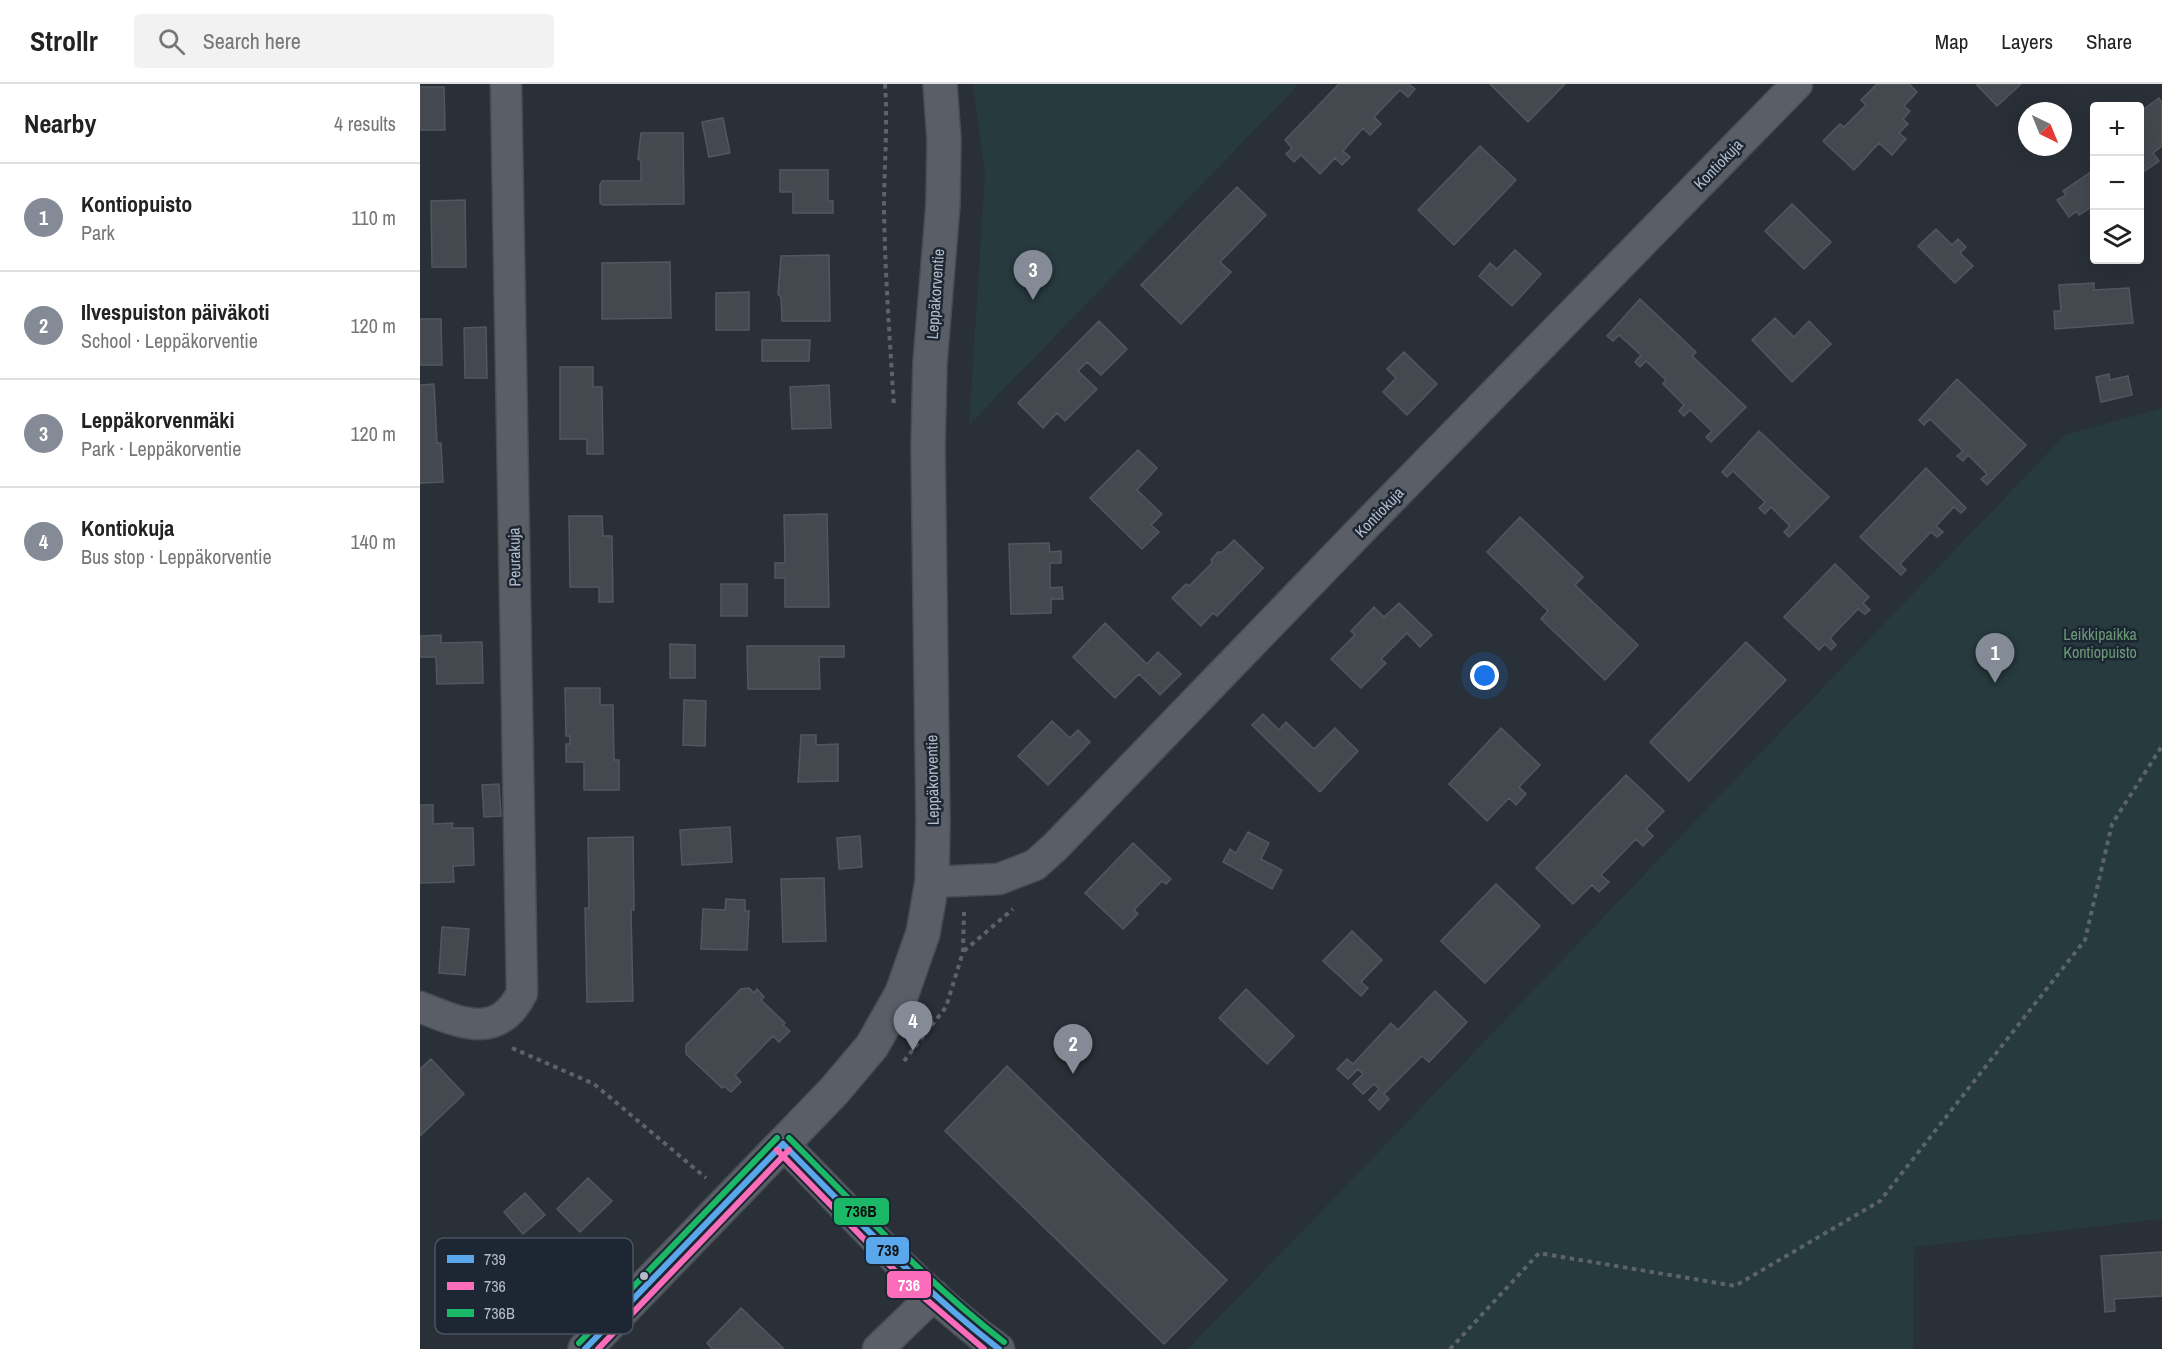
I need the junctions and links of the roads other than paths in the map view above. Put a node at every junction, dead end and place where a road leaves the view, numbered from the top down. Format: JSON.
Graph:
{"nodes":[{"id":1,"x":506,"y":84,"type":"edge"},
{"id":2,"x":940,"y":84,"type":"edge"},
{"id":3,"x":1797,"y":84,"type":"edge"},
{"id":4,"x":932,"y":882,"type":"junction"},
{"id":5,"x":420,"y":1007,"type":"edge"},
{"id":6,"x":783,"y":1144,"type":"junction"},
{"id":7,"x":934,"y":1295,"type":"junction"},
{"id":8,"x":633,"y":1299,"type":"edge"},
{"id":9,"x":599,"y":1334,"type":"edge"},
{"id":10,"x":585,"y":1349,"type":"edge"},
{"id":11,"x":878,"y":1349,"type":"edge"},
{"id":12,"x":999,"y":1349,"type":"edge"}],
"edges":[{"from":1,"to":5,"type":"street","name":"Peurakuja"},
{"from":2,"to":4,"type":"street","name":"Leppäkorventie"},
{"from":3,"to":4,"type":"street","name":"Kontiokuja"},
{"from":4,"to":6,"type":"street","name":"Leppäkorventie"},
{"from":6,"to":7,"type":"street"},
{"from":6,"to":8,"type":"street","name":"Leppäkorventie"},
{"from":7,"to":11,"type":"street"},
{"from":7,"to":12,"type":"street"},
{"from":9,"to":10,"type":"street","name":"Leppäkorventie"}]}
